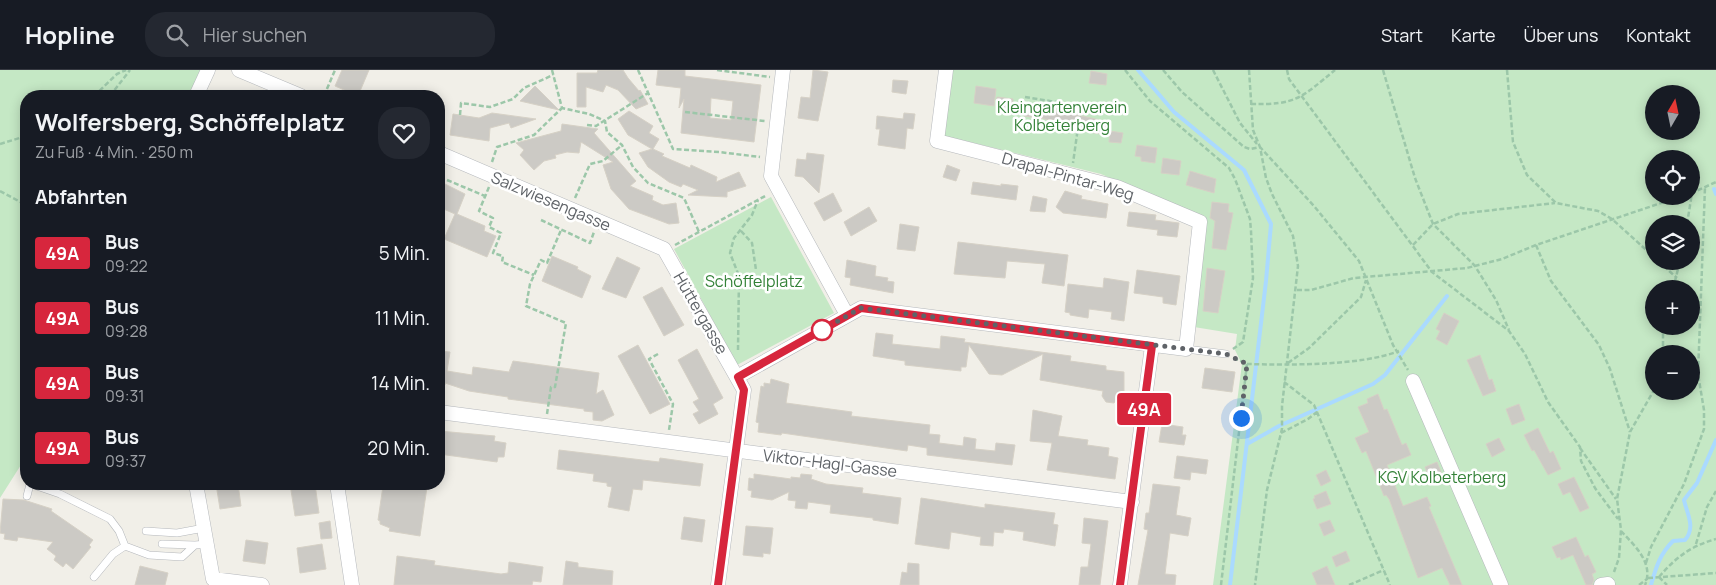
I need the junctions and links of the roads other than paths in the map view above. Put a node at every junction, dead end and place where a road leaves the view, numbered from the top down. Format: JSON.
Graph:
{"nodes":[{"id":1,"x":208,"y":70,"type":"edge"},
{"id":2,"x":239,"y":70,"type":"edge"},
{"id":3,"x":946,"y":70,"type":"edge"},
{"id":4,"x":783,"y":74,"type":"edge"},
{"id":5,"x":199,"y":90,"type":"edge"},
{"id":6,"x":287,"y":90,"type":"edge"},
{"id":7,"x":445,"y":156,"type":"edge"},
{"id":8,"x":664,"y":249,"type":"joint"},
{"id":9,"x":847,"y":315,"type":"junction"},
{"id":10,"x":1152,"y":346,"type":"junction"},
{"id":11,"x":1186,"y":349,"type":"junction"},
{"id":12,"x":1226,"y":354,"type":"road end"},
{"id":13,"x":738,"y":377,"type":"junction"},
{"id":14,"x":1413,"y":381,"type":"dead end"},
{"id":15,"x":445,"y":413,"type":"edge"},
{"id":16,"x":737,"y":450,"type":"junction"},
{"id":17,"x":28,"y":490,"type":"edge"},
{"id":18,"x":48,"y":490,"type":"edge"},
{"id":19,"x":197,"y":490,"type":"edge"},
{"id":20,"x":338,"y":490,"type":"edge"},
{"id":21,"x":27,"y":496,"type":"dead end"},
{"id":22,"x":1132,"y":502,"type":"junction"},
{"id":23,"x":204,"y":528,"type":"junction"},
{"id":24,"x":146,"y":531,"type":"dead end"},
{"id":25,"x":162,"y":544,"type":"dead end"},
{"id":26,"x":201,"y":544,"type":"junction"},
{"id":27,"x":125,"y":546,"type":"junction"},
{"id":28,"x":94,"y":577,"type":"dead end"},
{"id":29,"x":262,"y":585,"type":"edge"},
{"id":30,"x":352,"y":585,"type":"edge"},
{"id":31,"x":718,"y":585,"type":"edge"},
{"id":32,"x":1120,"y":585,"type":"edge"},
{"id":33,"x":1501,"y":585,"type":"edge"}],
"edges":[{"from":1,"to":5,"type":"street"},
{"from":2,"to":6,"type":"street"},
{"from":3,"to":11,"type":"street","name":"Drapal-Pintar-Weg"},
{"from":4,"to":9,"type":"street"},
{"from":7,"to":8,"type":"street","name":"Salzwiesengasse"},
{"from":8,"to":13,"type":"street","name":"Hüttergasse"},
{"from":9,"to":10,"type":"street"},
{"from":9,"to":13,"type":"street"},
{"from":10,"to":11,"type":"street"},
{"from":10,"to":22,"type":"street"},
{"from":11,"to":12,"type":"lane"},
{"from":13,"to":16,"type":"street","name":"Hüttergasse"},
{"from":14,"to":33,"type":"street"},
{"from":15,"to":16,"type":"street","name":"Viktor-Hagl-Gasse"},
{"from":16,"to":22,"type":"street","name":"Viktor-Hagl-Gasse"},
{"from":16,"to":31,"type":"street","name":"Hüttergasse"},
{"from":17,"to":21,"type":"lane"},
{"from":18,"to":27,"type":"lane"},
{"from":19,"to":23,"type":"street"},
{"from":20,"to":30,"type":"street"},
{"from":22,"to":32,"type":"street"},
{"from":23,"to":24,"type":"lane"},
{"from":23,"to":26,"type":"street"},
{"from":25,"to":26,"type":"lane"},
{"from":26,"to":27,"type":"lane"},
{"from":26,"to":29,"type":"street"},
{"from":27,"to":28,"type":"lane"}]}
